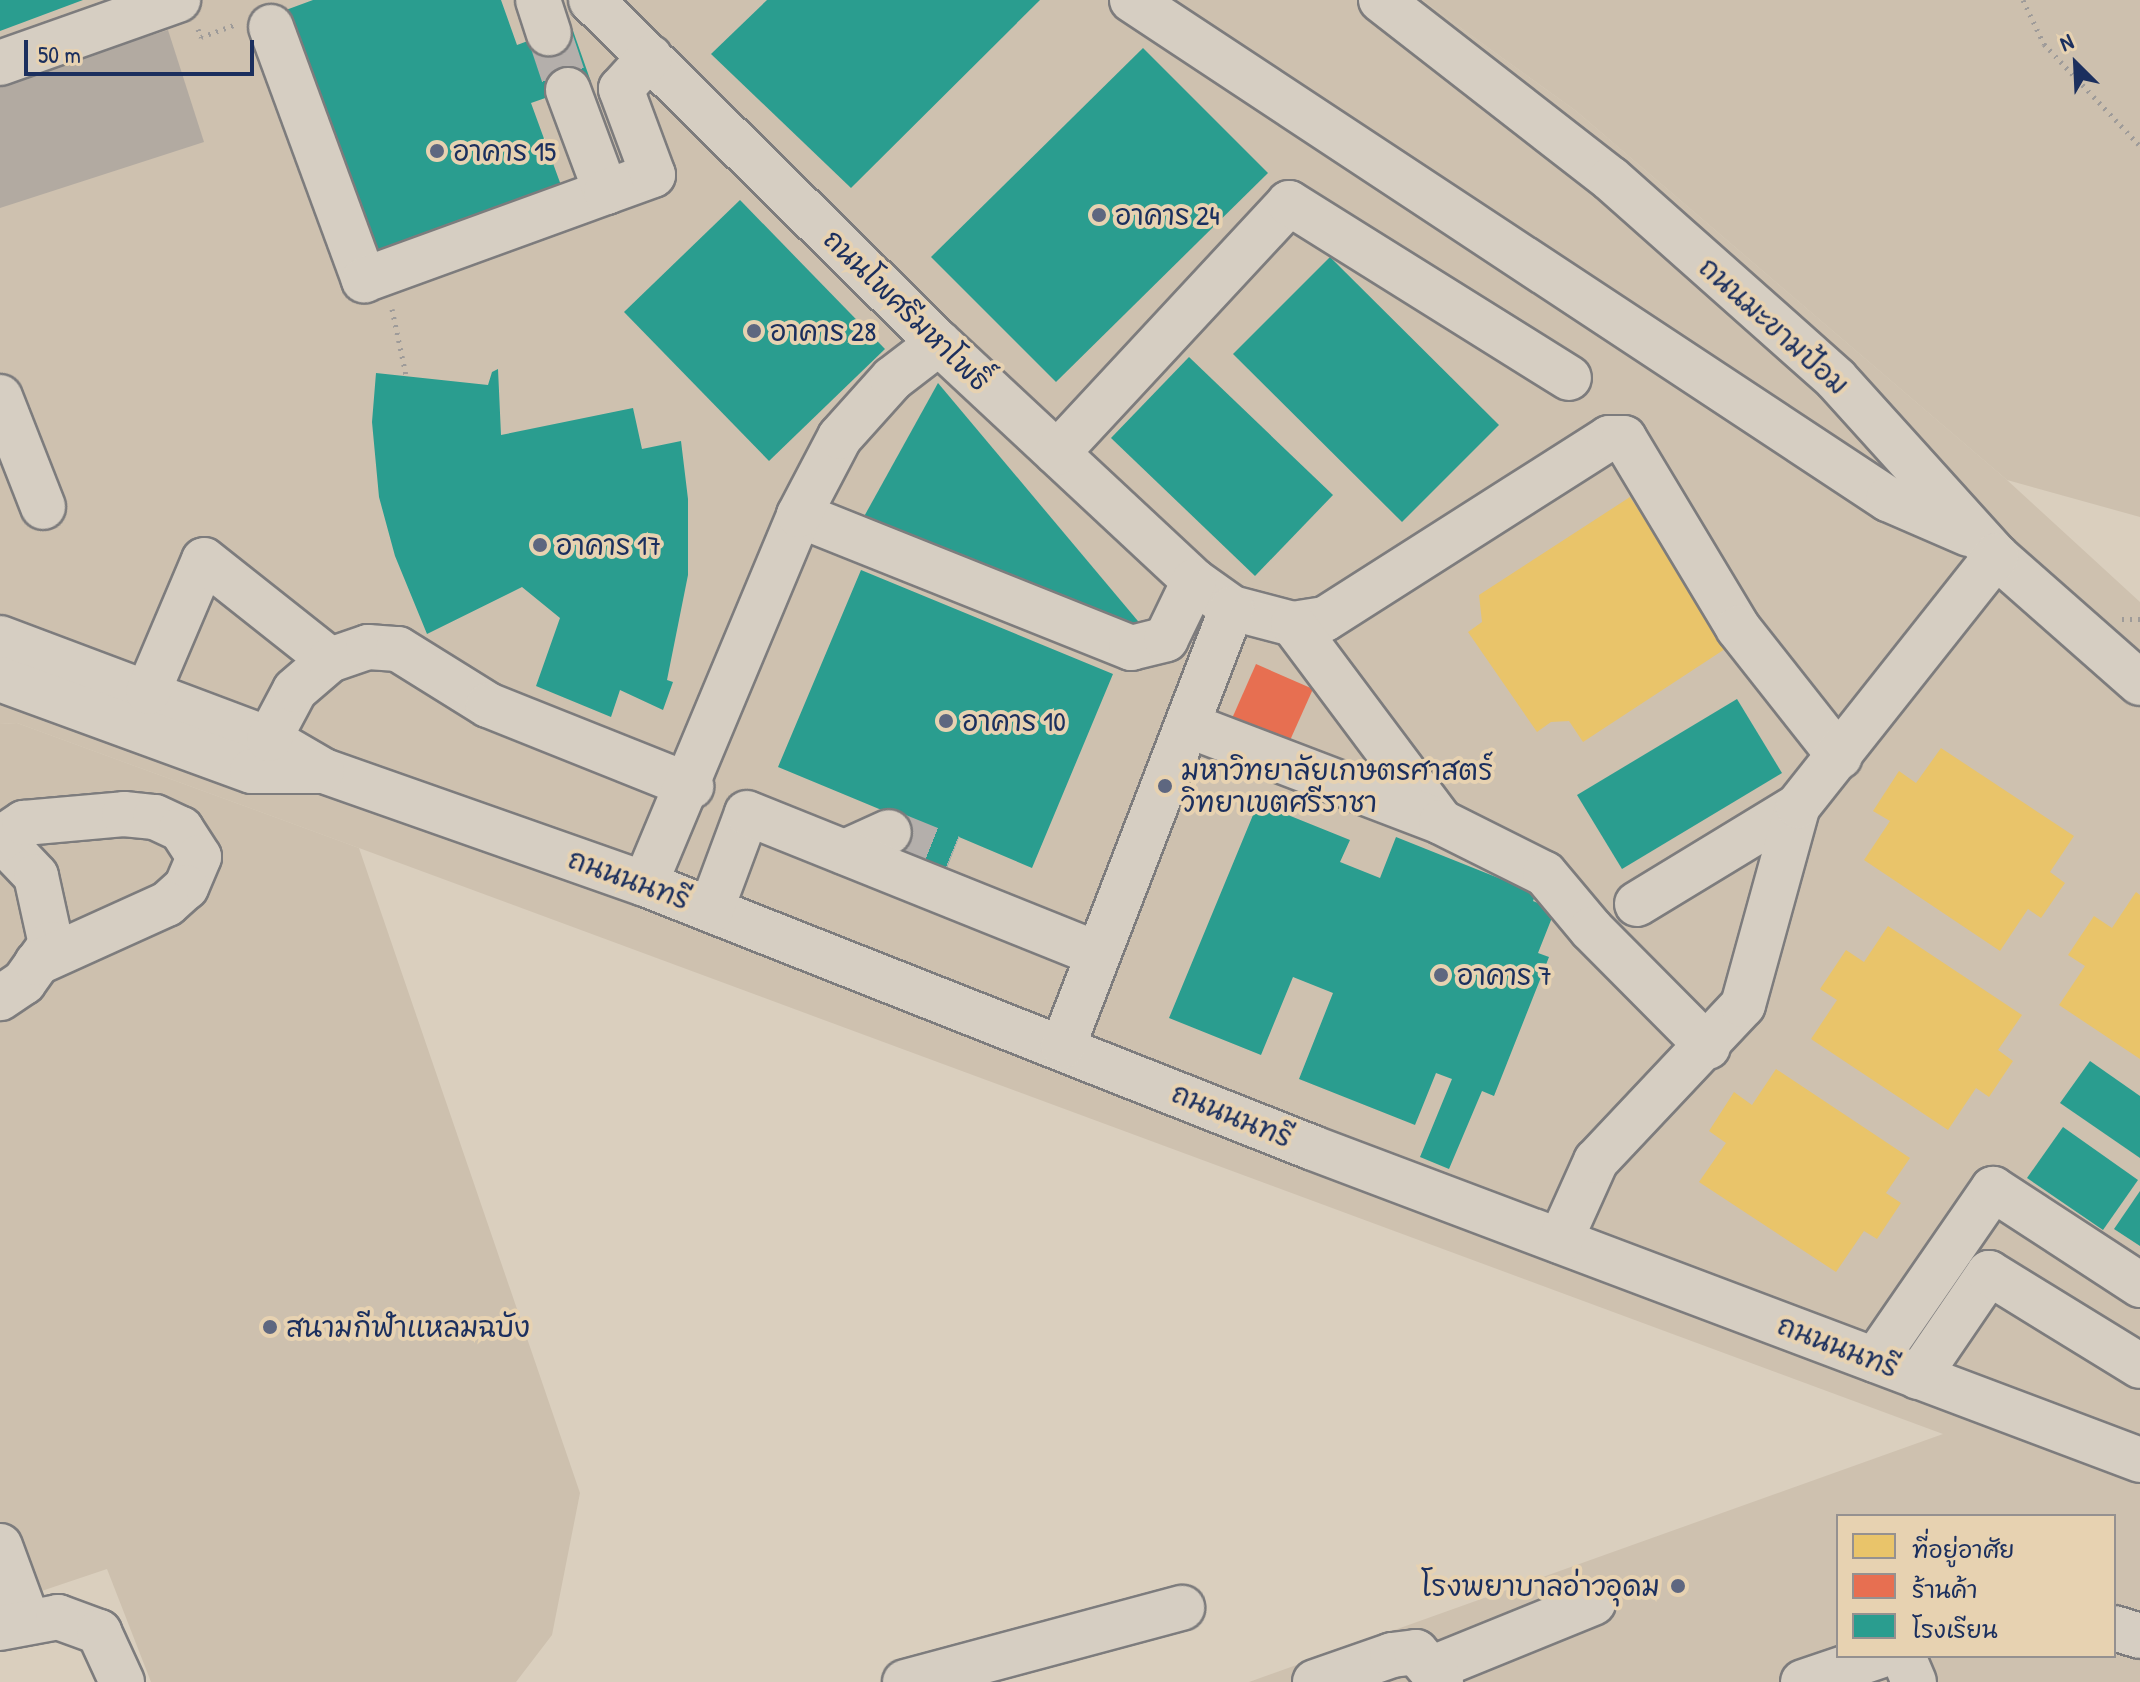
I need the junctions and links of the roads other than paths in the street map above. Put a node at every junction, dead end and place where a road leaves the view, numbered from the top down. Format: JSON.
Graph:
{"nodes":[{"id":1,"x":591,"y":0,"type":"edge"},
{"id":2,"x":1132,"y":0,"type":"edge"},
{"id":3,"x":1381,"y":0,"type":"edge"},
{"id":4,"x":187,"y":12,"type":"edge"},
{"id":5,"x":255,"y":25,"type":"road end"},
{"id":6,"x":650,"y":57,"type":"junction"},
{"id":7,"x":0,"y":63,"type":"edge"},
{"id":8,"x":568,"y":90,"type":"tunnel mouth"},
{"id":9,"x":606,"y":192,"type":"junction"},
{"id":10,"x":939,"y":343,"type":"junction"},
{"id":11,"x":1569,"y":378,"type":"dead end"},
{"id":12,"x":0,"y":397,"type":"edge"},
{"id":13,"x":1057,"y":453,"type":"junction"},
{"id":14,"x":43,"y":507,"type":"dead end"},
{"id":15,"x":799,"y":515,"type":"junction"},
{"id":16,"x":1989,"y":548,"type":"junction"},
{"id":17,"x":1194,"y":581,"type":"junction"},
{"id":18,"x":1232,"y":608,"type":"junction"},
{"id":19,"x":1293,"y":624,"type":"junction"},
{"id":20,"x":0,"y":638,"type":"edge"},
{"id":21,"x":330,"y":660,"type":"junction"},
{"id":22,"x":0,"y":679,"type":"edge"},
{"id":23,"x":2140,"y":683,"type":"edge"},
{"id":24,"x":148,"y":692,"type":"junction"},
{"id":25,"x":1190,"y":726,"type":"junction"},
{"id":26,"x":269,"y":739,"type":"junction"},
{"id":27,"x":1840,"y":757,"type":"junction"},
{"id":28,"x":324,"y":771,"type":"junction"},
{"id":29,"x":691,"y":786,"type":"junction"},
{"id":30,"x":1798,"y":806,"type":"junction"},
{"id":31,"x":1441,"y":822,"type":"junction"},
{"id":32,"x":889,"y":832,"type":"dead end"},
{"id":33,"x":0,"y":839,"type":"edge"},
{"id":34,"x":845,"y":852,"type":"junction"},
{"id":35,"x":951,"y":857,"type":"dead end"},
{"id":36,"x":645,"y":884,"type":"junction"},
{"id":37,"x":965,"y":901,"type":"junction"},
{"id":38,"x":1637,"y":904,"type":"dead end"},
{"id":39,"x":711,"y":910,"type":"junction"},
{"id":40,"x":1097,"y":954,"type":"junction"},
{"id":41,"x":37,"y":963,"type":"junction"},
{"id":42,"x":0,"y":998,"type":"edge"},
{"id":43,"x":1063,"y":1046,"type":"junction"},
{"id":44,"x":1708,"y":1047,"type":"junction"},
{"id":45,"x":1560,"y":1241,"type":"junction"},
{"id":46,"x":2140,"y":1285,"type":"edge"},
{"id":47,"x":1875,"y":1360,"type":"junction"},
{"id":48,"x":2140,"y":1366,"type":"edge"},
{"id":49,"x":1918,"y":1377,"type":"junction"},
{"id":50,"x":2140,"y":1460,"type":"edge"},
{"id":51,"x":0,"y":1546,"type":"edge"},
{"id":52,"x":1593,"y":1603,"type":"dead end"},
{"id":53,"x":1182,"y":1608,"type":"dead end"},
{"id":54,"x":14,"y":1625,"type":"edge"},
{"id":55,"x":2116,"y":1629,"type":"edge"},
{"id":56,"x":2140,"y":1636,"type":"edge"},
{"id":57,"x":1874,"y":1658,"type":"edge"},
{"id":58,"x":1904,"y":1658,"type":"edge"},
{"id":59,"x":1437,"y":1675,"type":"edge"},
{"id":60,"x":122,"y":1682,"type":"edge"},
{"id":61,"x":905,"y":1682,"type":"edge"},
{"id":62,"x":1315,"y":1682,"type":"edge"},
{"id":63,"x":1803,"y":1682,"type":"edge"},
{"id":64,"x":1914,"y":1682,"type":"edge"}],
"edges":[{"from":1,"to":6,"type":"street","name":"ถนนโพศรีมหาโพธิ์"},
{"from":2,"to":16,"type":"street"},
{"from":3,"to":16,"type":"street","name":"ถนนมะขามป้อม"},
{"from":4,"to":7,"type":"street"},
{"from":5,"to":9,"type":"street"},
{"from":6,"to":9,"type":"street"},
{"from":6,"to":10,"type":"street","name":"ถนนโพศรีมหาโพธิ์"},
{"from":8,"to":9,"type":"street"},
{"from":10,"to":13,"type":"street","name":"ถนนโพศรีมหาโพธิ์"},
{"from":10,"to":15,"type":"street"},
{"from":11,"to":13,"type":"street"},
{"from":12,"to":14,"type":"street"},
{"from":13,"to":17,"type":"street","name":"ถนนโพศรีมหาโพธิ์"},
{"from":15,"to":17,"type":"street"},
{"from":15,"to":29,"type":"street"},
{"from":16,"to":23,"type":"street","name":"ถนนมะขามป้อม"},
{"from":16,"to":27,"type":"street"},
{"from":17,"to":18,"type":"street","name":"ถนนโพศรีมหาโพธิ์"},
{"from":18,"to":19,"type":"street"},
{"from":18,"to":25,"type":"street"},
{"from":19,"to":27,"type":"street"},
{"from":19,"to":31,"type":"street"},
{"from":20,"to":24,"type":"street","name":"ถนนนนทรี"},
{"from":21,"to":24,"type":"street"},
{"from":21,"to":26,"type":"street"},
{"from":21,"to":29,"type":"street"},
{"from":22,"to":28,"type":"street","name":"ถนนนนทรี"},
{"from":24,"to":26,"type":"street","name":"ถนนนนทรี"},
{"from":25,"to":31,"type":"street"},
{"from":25,"to":40,"type":"street"},
{"from":26,"to":28,"type":"street","name":"ถนนนนทรี"},
{"from":27,"to":30,"type":"street"},
{"from":28,"to":36,"type":"street","name":"ถนนนนทรี"},
{"from":29,"to":36,"type":"street"},
{"from":30,"to":38,"type":"street"},
{"from":30,"to":44,"type":"street"},
{"from":31,"to":44,"type":"street"},
{"from":32,"to":34,"type":"street"},
{"from":33,"to":41,"type":"street"},
{"from":33,"to":41,"type":"street"},
{"from":34,"to":37,"type":"street"},
{"from":34,"to":39,"type":"street"},
{"from":35,"to":37,"type":"street"},
{"from":36,"to":39,"type":"street","name":"ถนนนนทรี"},
{"from":37,"to":40,"type":"street"},
{"from":39,"to":43,"type":"street","name":"ถนนนนทรี"},
{"from":40,"to":43,"type":"street"},
{"from":41,"to":42,"type":"street"},
{"from":43,"to":45,"type":"street","name":"ถนนนนทรี"},
{"from":44,"to":45,"type":"street"},
{"from":45,"to":47,"type":"street","name":"ถนนนนทรี"},
{"from":46,"to":47,"type":"street"},
{"from":47,"to":49,"type":"street","name":"ถนนนนทรี"},
{"from":48,"to":49,"type":"street"},
{"from":49,"to":50,"type":"street","name":"ถนนนนทรี"},
{"from":51,"to":54,"type":"street"},
{"from":52,"to":59,"type":"street"},
{"from":53,"to":61,"type":"street"},
{"from":54,"to":60,"type":"street"},
{"from":55,"to":56,"type":"street"},
{"from":57,"to":63,"type":"street"},
{"from":58,"to":64,"type":"street"},
{"from":59,"to":62,"type":"street"}]}
